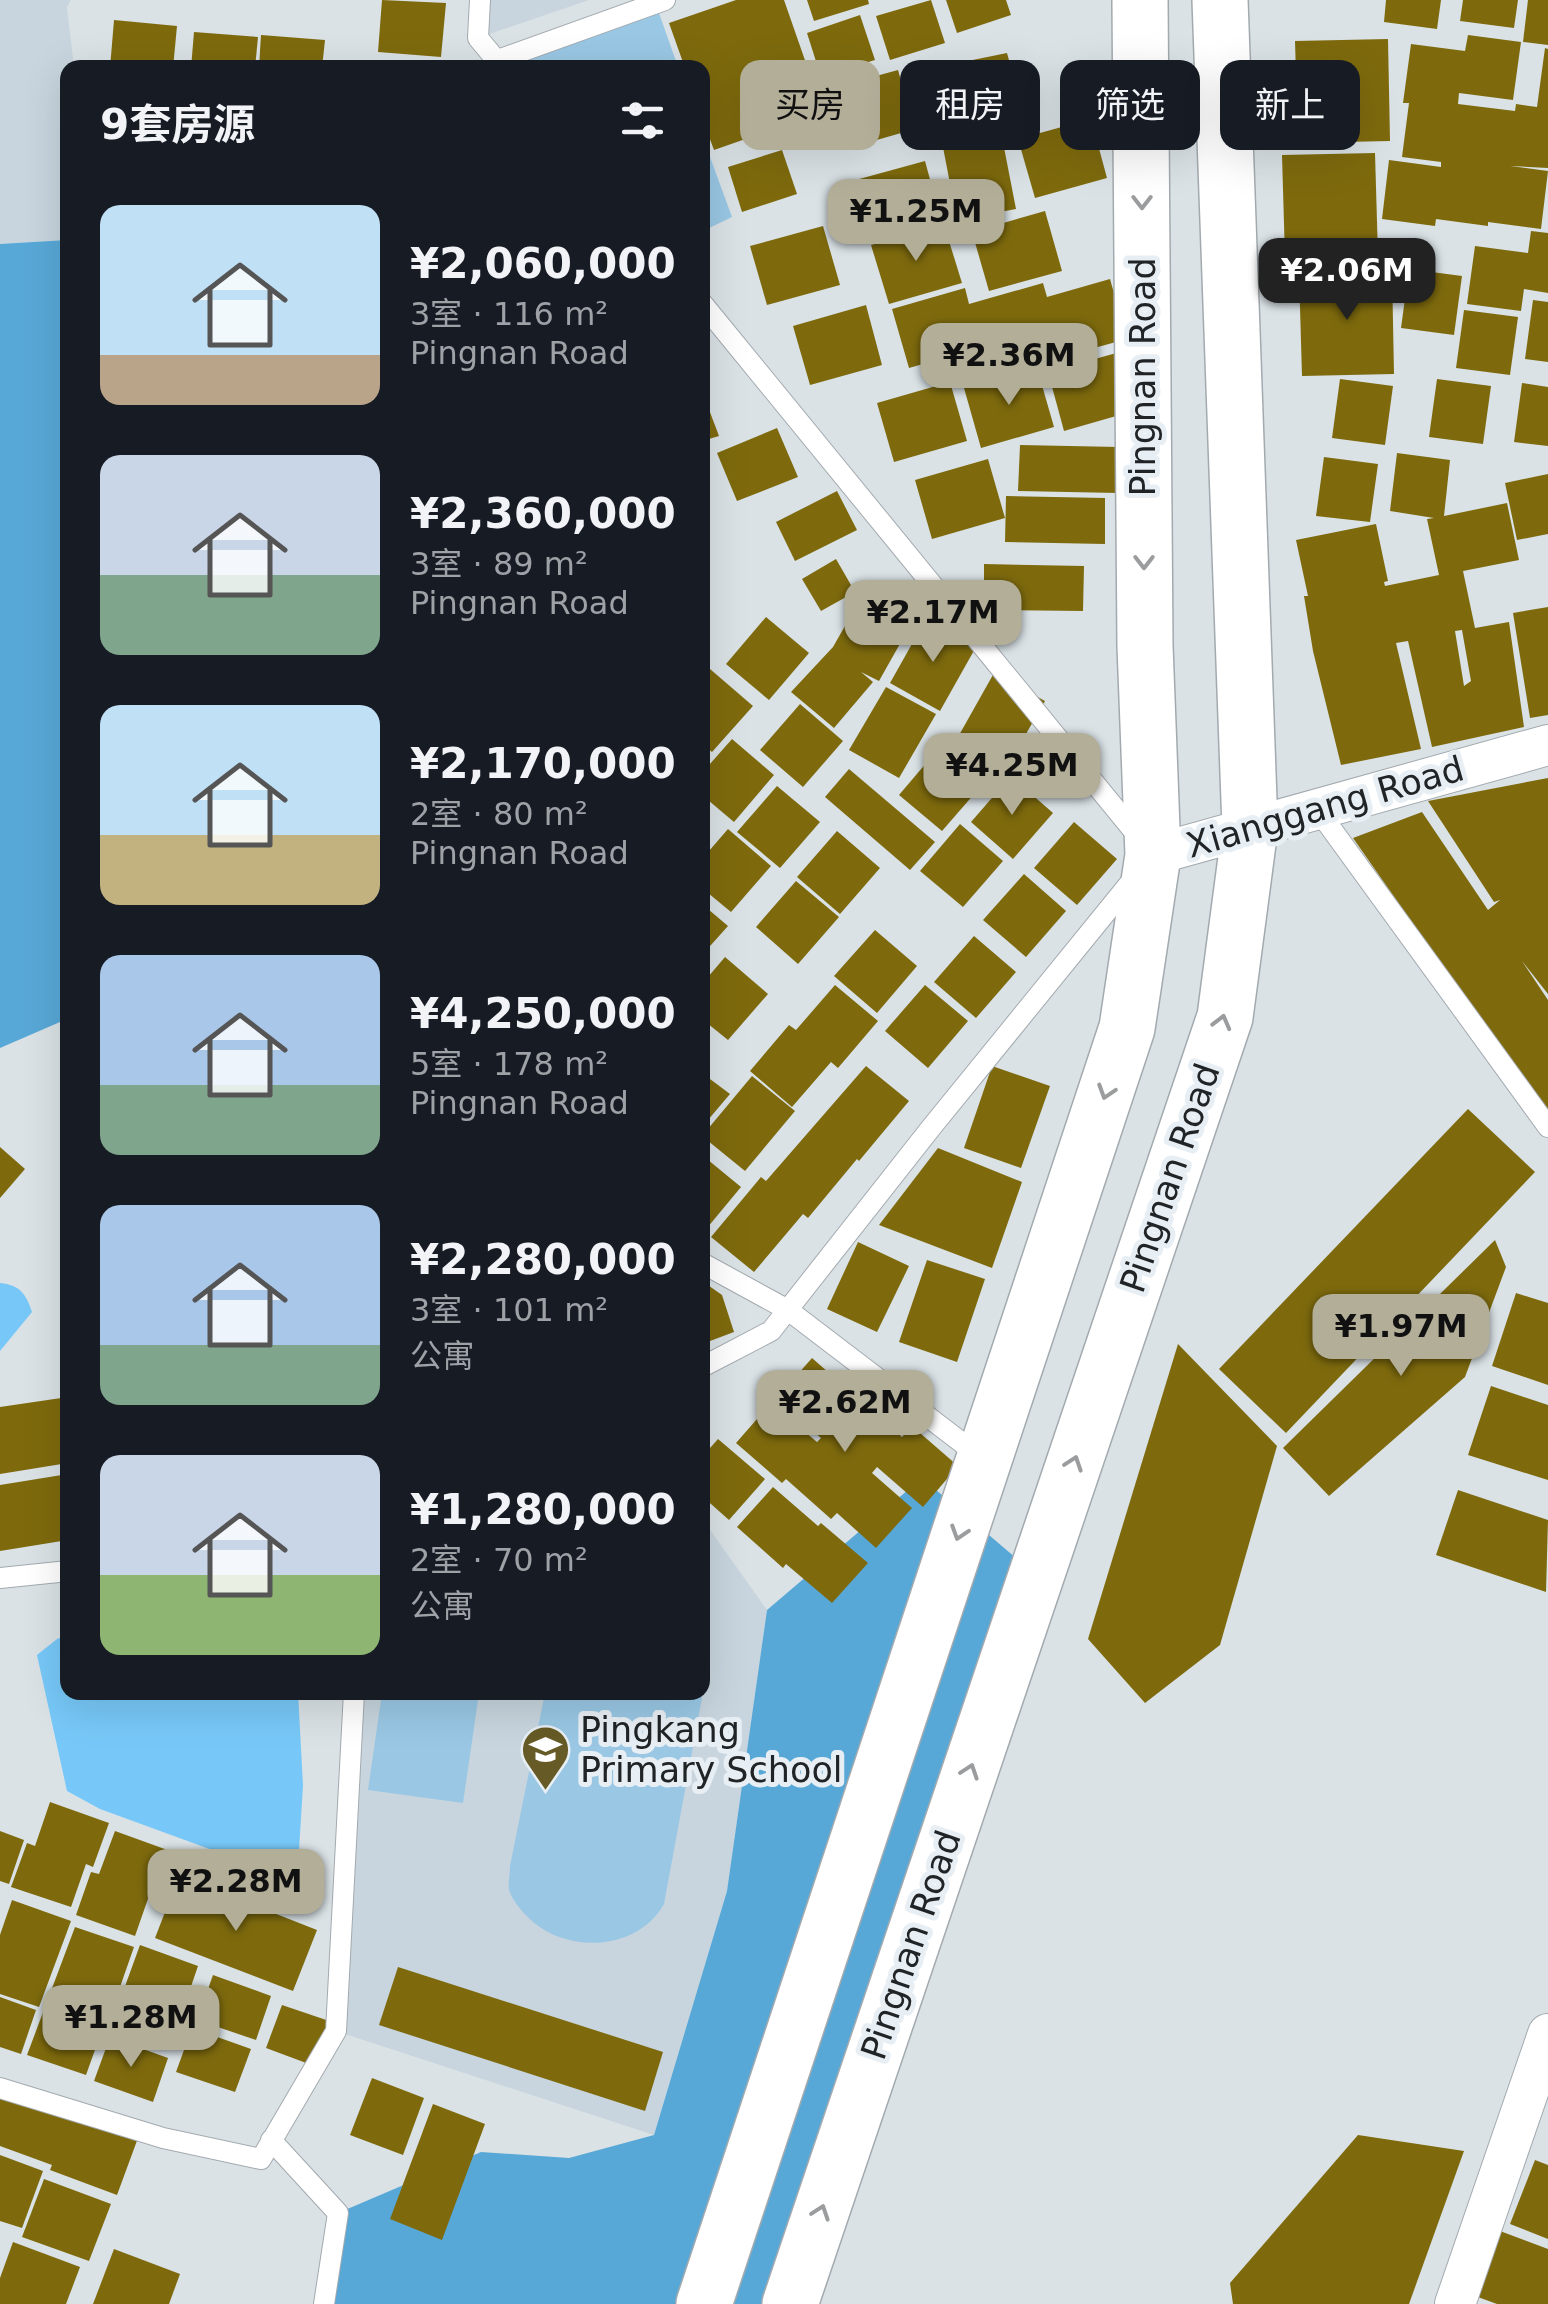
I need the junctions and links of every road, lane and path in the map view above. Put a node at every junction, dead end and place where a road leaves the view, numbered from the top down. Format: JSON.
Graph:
{"nodes":[{"id":1,"x":480,"y":0,"type":"edge"},
{"id":2,"x":664,"y":0,"type":"edge"},
{"id":3,"x":1140,"y":0,"type":"edge"},
{"id":4,"x":1220,"y":0,"type":"edge"},
{"id":5,"x":497,"y":60,"type":"edge"},
{"id":6,"x":510,"y":60,"type":"edge"},
{"id":7,"x":710,"y":313,"type":"edge"},
{"id":8,"x":1548,"y":745,"type":"edge"},
{"id":9,"x":1317,"y":809,"type":"junction"},
{"id":10,"x":1250,"y":828,"type":"junction"},
{"id":11,"x":1153,"y":855,"type":"junction"},
{"id":12,"x":1548,"y":1127,"type":"edge"},
{"id":13,"x":710,"y":1267,"type":"edge"},
{"id":14,"x":788,"y":1310,"type":"junction"},
{"id":15,"x":710,"y":1363,"type":"edge"},
{"id":16,"x":984,"y":1460,"type":"junction"},
{"id":17,"x":60,"y":1572,"type":"edge"},
{"id":18,"x":0,"y":1578,"type":"edge"},
{"id":19,"x":354,"y":1700,"type":"edge"},
{"id":20,"x":1548,"y":2034,"type":"edge"},
{"id":21,"x":0,"y":2088,"type":"edge"},
{"id":22,"x":271,"y":2140,"type":"junction"},
{"id":23,"x":324,"y":2304,"type":"edge"},
{"id":24,"x":704,"y":2304,"type":"edge"},
{"id":25,"x":790,"y":2304,"type":"edge"},
{"id":26,"x":1455,"y":2304,"type":"edge"}],
"edges":[{"from":1,"to":5,"type":"lane"},
{"from":2,"to":6,"type":"lane"},
{"from":3,"to":11,"type":"main road","name":"Pingnan Road","one_way":true},
{"from":4,"to":10,"type":"main road","name":"Pingnan Road"},
{"from":7,"to":11,"type":"lane","name":"Xianggang Road"},
{"from":8,"to":9,"type":"street","name":"Xianggang Road"},
{"from":9,"to":10,"type":"street","name":"Xianggang Road"},
{"from":9,"to":12,"type":"lane"},
{"from":10,"to":11,"type":"street","name":"Xianggang Road"},
{"from":25,"to":10,"type":"main road","name":"Pingnan Road","one_way":true},
{"from":11,"to":14,"type":"lane"},
{"from":11,"to":16,"type":"main road","name":"Pingnan Road","one_way":true},
{"from":13,"to":14,"type":"lane"},
{"from":14,"to":15,"type":"lane"},
{"from":14,"to":16,"type":"lane"},
{"from":16,"to":24,"type":"main road","name":"Pingnan Road","one_way":true},
{"from":17,"to":18,"type":"lane"},
{"from":19,"to":22,"type":"lane"},
{"from":20,"to":26,"type":"street"},
{"from":21,"to":22,"type":"lane"},
{"from":22,"to":23,"type":"lane"}]}
